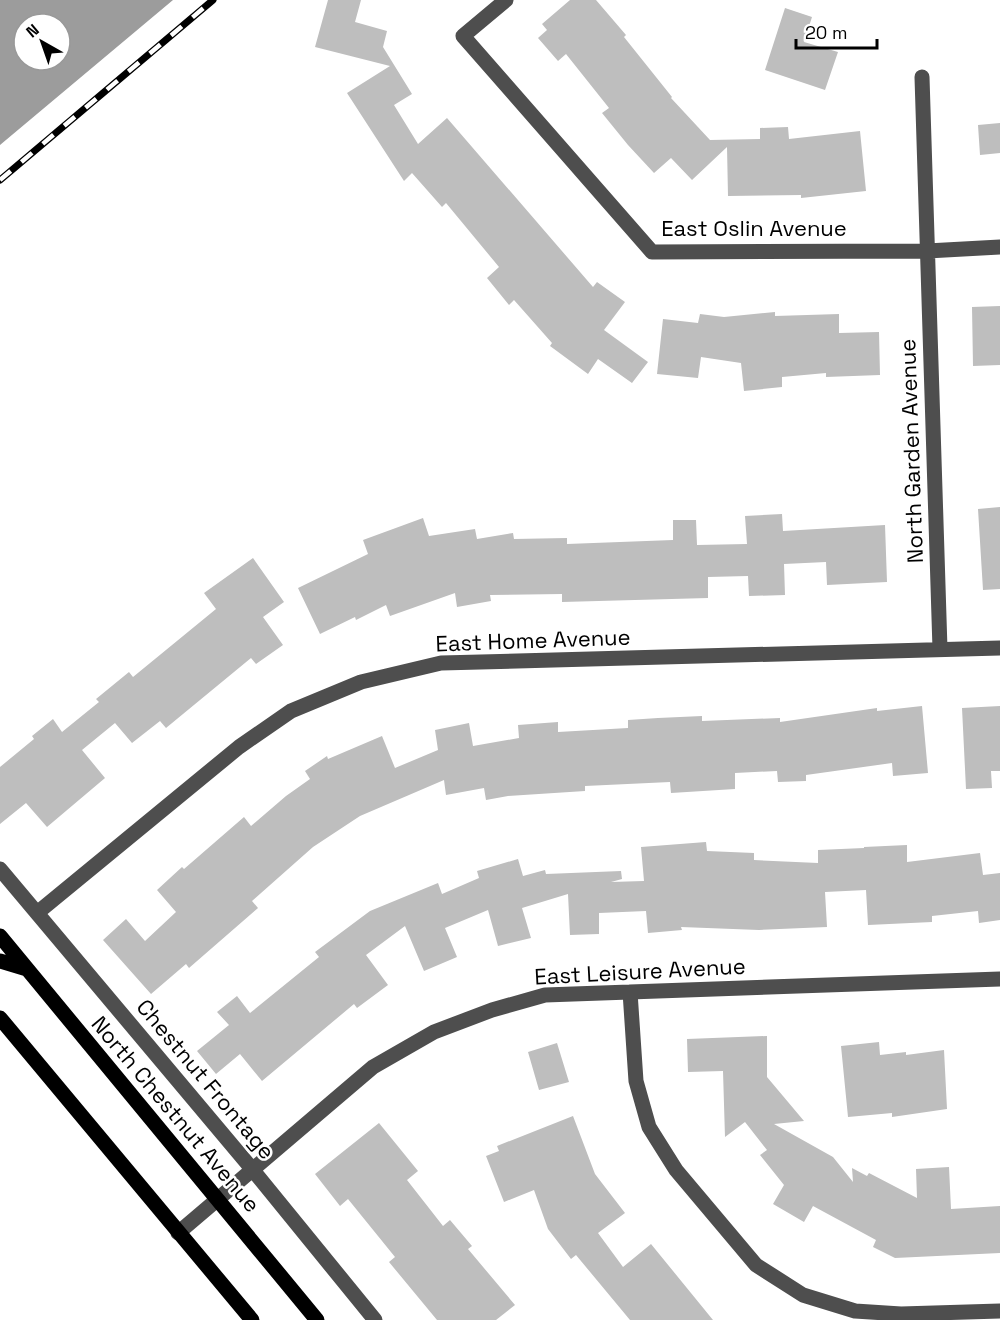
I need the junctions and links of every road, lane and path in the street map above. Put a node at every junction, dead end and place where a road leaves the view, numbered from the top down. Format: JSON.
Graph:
{"nodes":[{"id":1,"x":506,"y":0,"type":"edge"},
{"id":2,"x":922,"y":77,"type":"dead end"},
{"id":3,"x":1000,"y":247,"type":"edge"},
{"id":4,"x":927,"y":250,"type":"junction"},
{"id":5,"x":1000,"y":648,"type":"edge"},
{"id":6,"x":940,"y":649,"type":"junction"},
{"id":7,"x":0,"y":869,"type":"edge"},
{"id":8,"x":37,"y":913,"type":"junction"},
{"id":9,"x":0,"y":936,"type":"edge"},
{"id":10,"x":0,"y":961,"type":"edge"},
{"id":11,"x":27,"y":969,"type":"junction"},
{"id":12,"x":1000,"y":979,"type":"edge"},
{"id":13,"x":630,"y":992,"type":"junction"},
{"id":14,"x":0,"y":1018,"type":"edge"},
{"id":15,"x":252,"y":1169,"type":"junction"},
{"id":16,"x":217,"y":1199,"type":"junction"},
{"id":17,"x":178,"y":1233,"type":"junction"},
{"id":18,"x":1000,"y":1311,"type":"edge"},
{"id":19,"x":252,"y":1320,"type":"edge"},
{"id":20,"x":317,"y":1320,"type":"edge"},
{"id":21,"x":375,"y":1320,"type":"edge"}],
"edges":[{"from":1,"to":4,"type":"street","name":"East Oslin Avenue"},
{"from":2,"to":4,"type":"street"},
{"from":3,"to":4,"type":"street","name":"East Oslin Avenue"},
{"from":4,"to":6,"type":"street","name":"North Garden Avenue"},
{"from":5,"to":6,"type":"street","name":"East Home Avenue"},
{"from":6,"to":8,"type":"street","name":"East Home Avenue"},
{"from":7,"to":8,"type":"street","name":"Chestnut Frontage"},
{"from":8,"to":15,"type":"street","name":"Chestnut Frontage"},
{"from":9,"to":11,"type":"main road","name":"North Chestnut Avenue"},
{"from":10,"to":11,"type":"main road"},
{"from":11,"to":16,"type":"main road","name":"North Chestnut Avenue"},
{"from":12,"to":13,"type":"street","name":"East Leisure Avenue"},
{"from":13,"to":15,"type":"street","name":"East Leisure Avenue"},
{"from":13,"to":18,"type":"street"},
{"from":14,"to":17,"type":"main road"},
{"from":15,"to":16,"type":"street","name":"East Leisure Avenue"},
{"from":15,"to":21,"type":"street","name":"Chestnut Frontage"},
{"from":16,"to":17,"type":"street","name":"East Leisure Avenue"},
{"from":16,"to":20,"type":"main road","name":"North Chestnut Avenue"},
{"from":17,"to":19,"type":"main road"}]}
